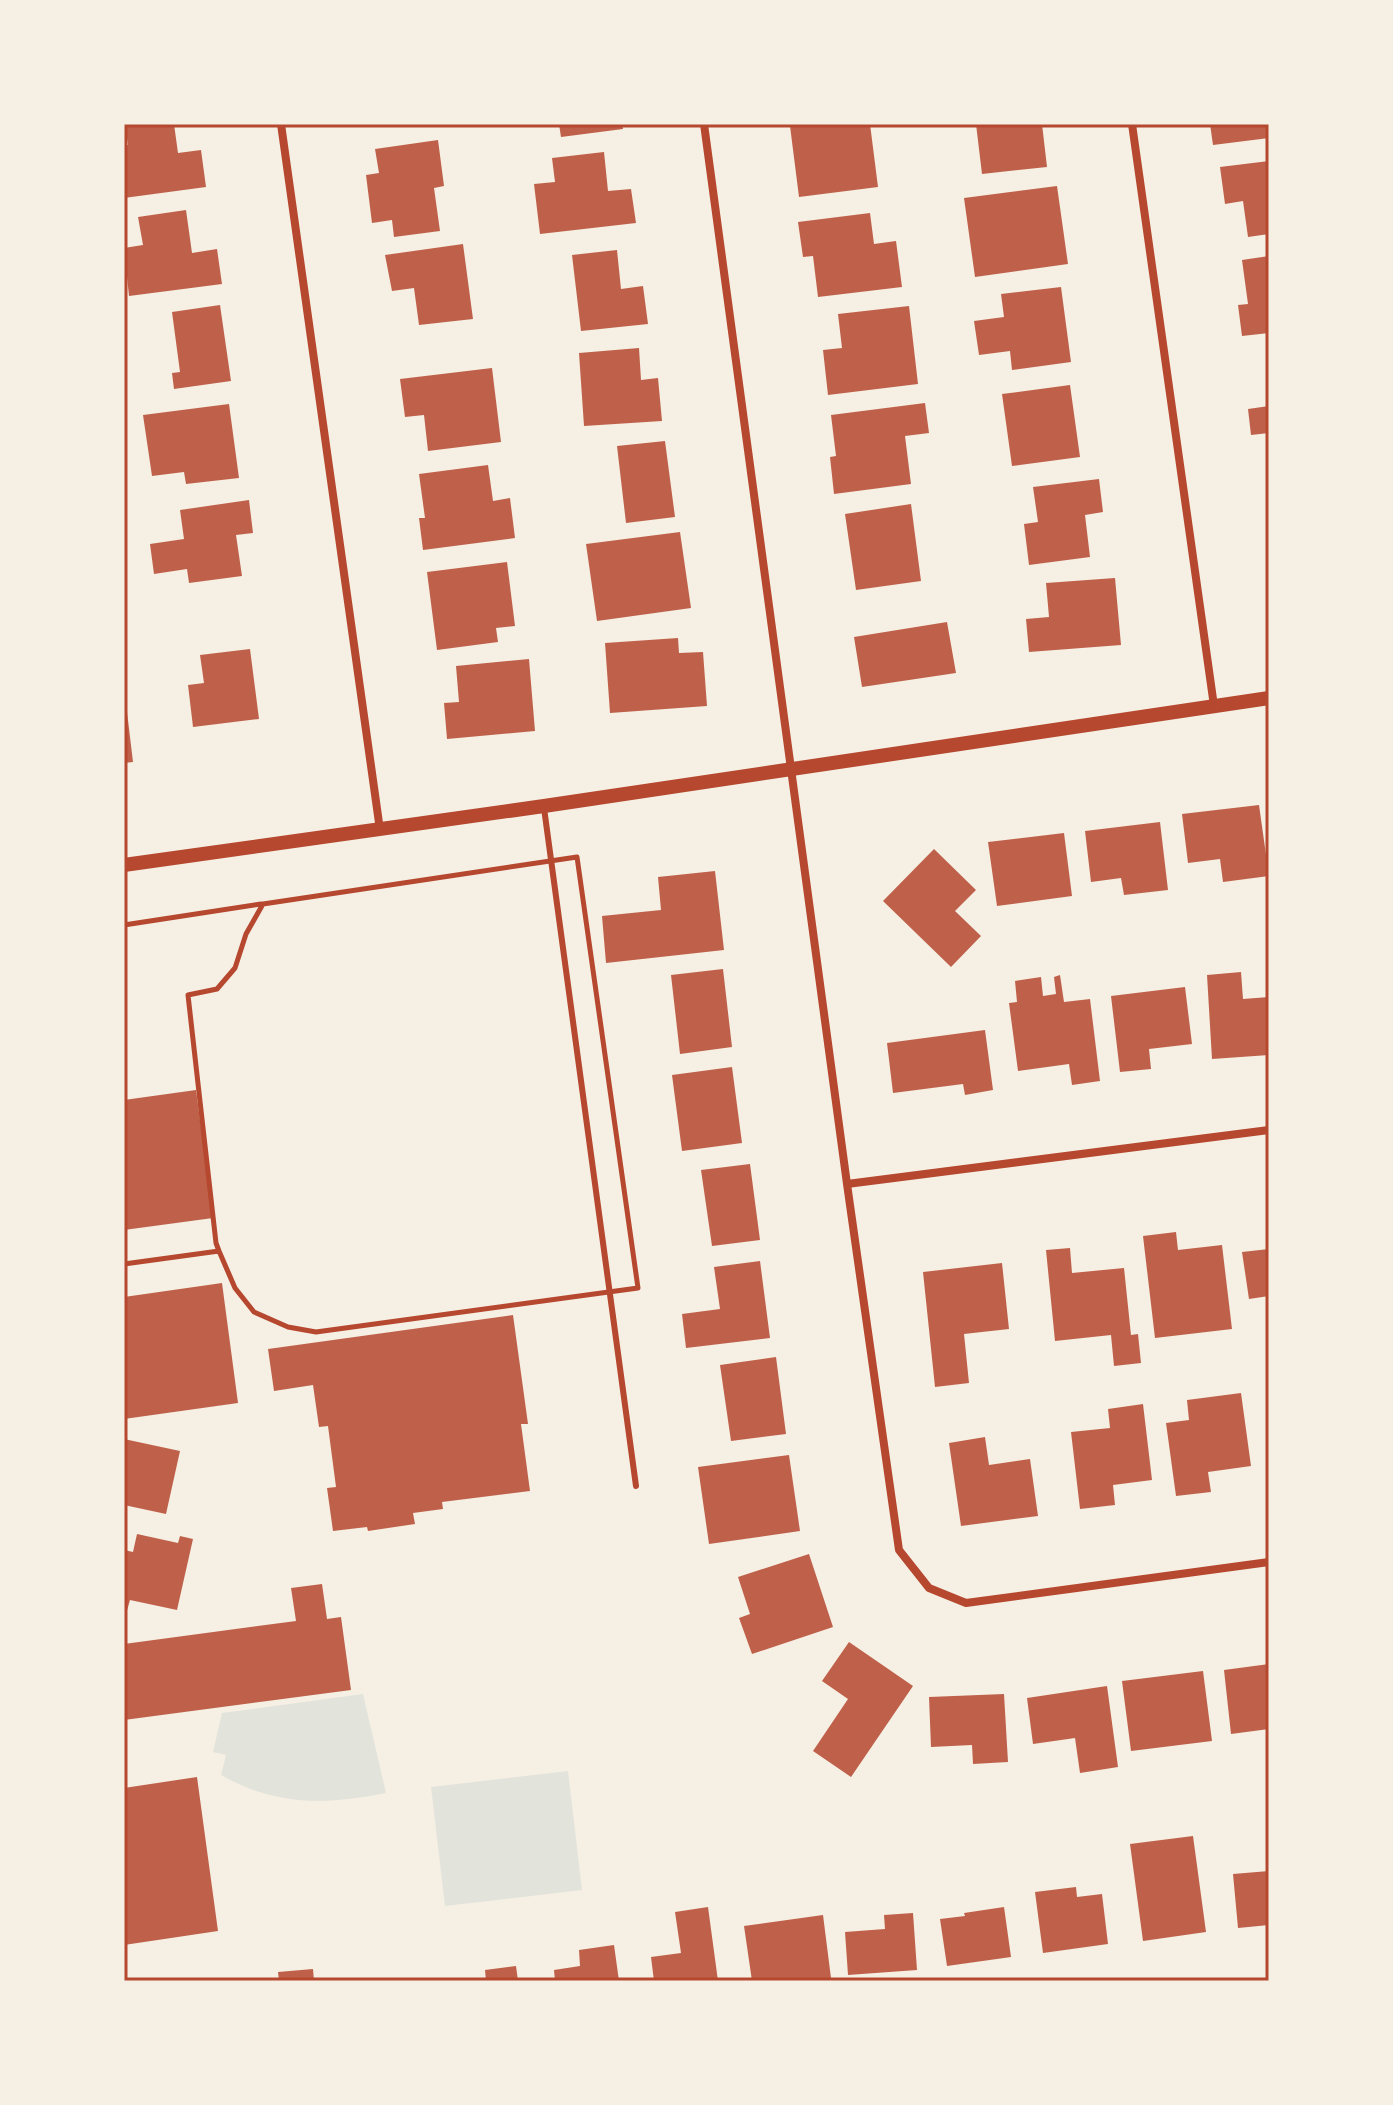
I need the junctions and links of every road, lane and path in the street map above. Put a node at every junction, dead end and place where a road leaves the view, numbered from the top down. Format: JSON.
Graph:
{"nodes":[{"id":1,"x":281,"y":124,"type":"edge"},
{"id":2,"x":704,"y":124,"type":"edge"},
{"id":3,"x":1132,"y":124,"type":"edge"},
{"id":4,"x":1269,"y":698,"type":"edge"},
{"id":5,"x":1214,"y":706,"type":"junction"},
{"id":6,"x":791,"y":770,"type":"junction"},
{"id":7,"x":544,"y":806,"type":"junction"},
{"id":8,"x":380,"y":830,"type":"junction"},
{"id":9,"x":551,"y":859,"type":"junction"},
{"id":10,"x":124,"y":865,"type":"edge"},
{"id":11,"x":263,"y":904,"type":"junction"},
{"id":12,"x":124,"y":925,"type":"edge"},
{"id":13,"x":1269,"y":1130,"type":"edge"},
{"id":14,"x":847,"y":1184,"type":"junction"},
{"id":15,"x":219,"y":1251,"type":"junction"},
{"id":16,"x":124,"y":1264,"type":"edge"},
{"id":17,"x":610,"y":1291,"type":"junction"},
{"id":18,"x":636,"y":1486,"type":"dead end"},
{"id":19,"x":1269,"y":1562,"type":"edge"}],
"edges":[{"from":1,"to":8,"type":"street"},
{"from":2,"to":6,"type":"street"},
{"from":3,"to":5,"type":"street"},
{"from":4,"to":5,"type":"street"},
{"from":5,"to":6,"type":"street"},
{"from":6,"to":7,"type":"street"},
{"from":6,"to":14,"type":"street"},
{"from":7,"to":8,"type":"street"},
{"from":7,"to":9,"type":"lane"},
{"from":8,"to":10,"type":"street"},
{"from":9,"to":11,"type":"path"},
{"from":9,"to":17,"type":"lane"},
{"from":9,"to":17,"type":"path"},
{"from":11,"to":12,"type":"path"},
{"from":11,"to":15,"type":"path"},
{"from":13,"to":14,"type":"street"},
{"from":14,"to":19,"type":"street"},
{"from":15,"to":16,"type":"path"},
{"from":15,"to":17,"type":"path"},
{"from":17,"to":18,"type":"lane"}]}
